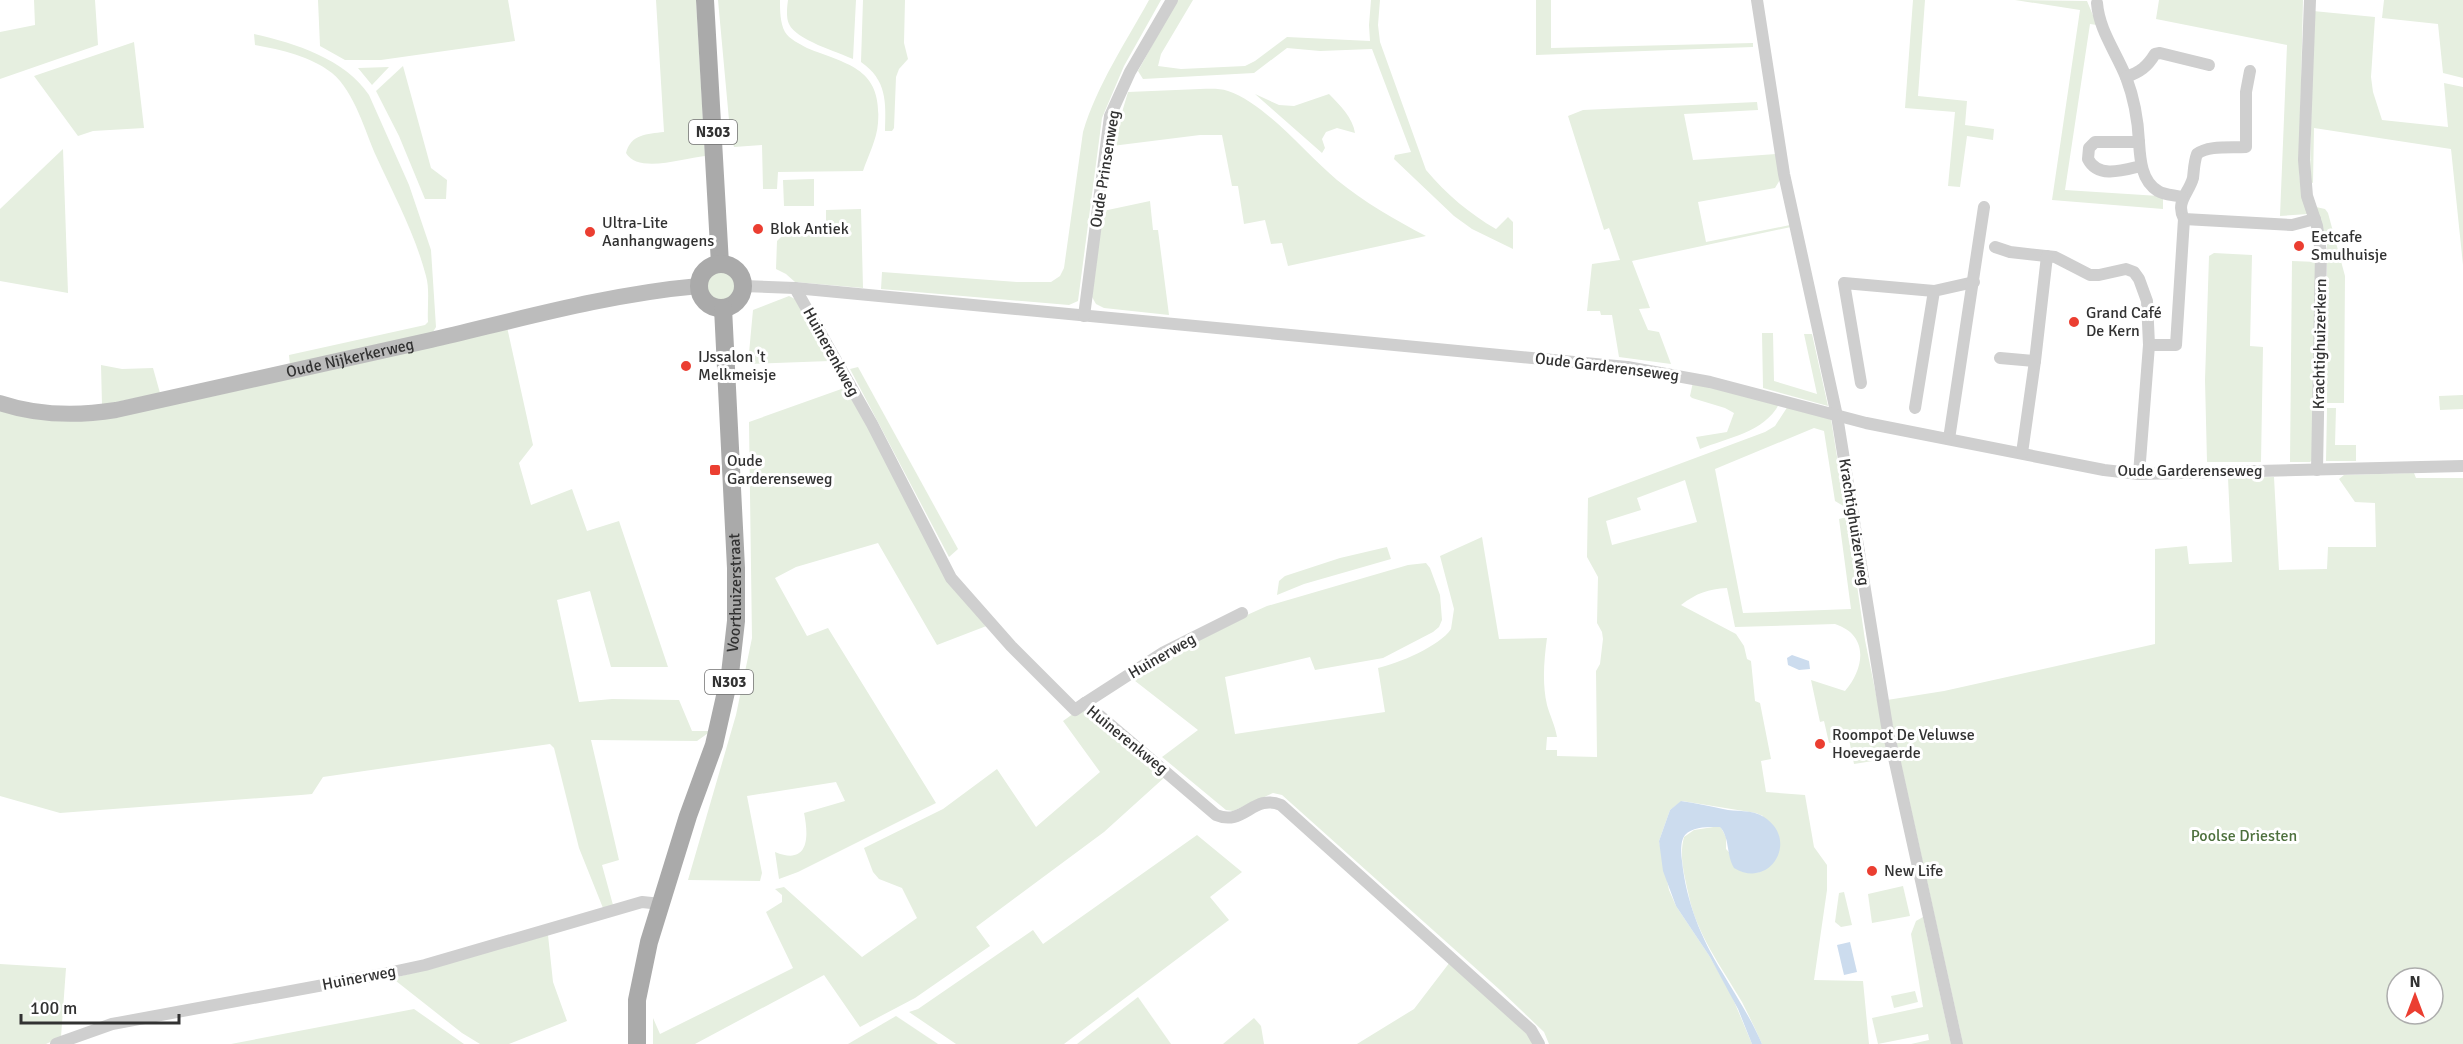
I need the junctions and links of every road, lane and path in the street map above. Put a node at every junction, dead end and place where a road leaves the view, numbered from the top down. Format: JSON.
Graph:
{"nodes":[{"id":1,"x":705,"y":0,"type":"edge"},
{"id":2,"x":1172,"y":0,"type":"edge"},
{"id":3,"x":1757,"y":0,"type":"edge"},
{"id":4,"x":2310,"y":0,"type":"edge"},
{"id":5,"x":2097,"y":3,"type":"dead end"},
{"id":6,"x":2209,"y":65,"type":"dead end"},
{"id":7,"x":2250,"y":71,"type":"dead end"},
{"id":8,"x":2126,"y":77,"type":"junction"},
{"id":9,"x":2139,"y":142,"type":"junction"},
{"id":10,"x":2141,"y":166,"type":"junction"},
{"id":11,"x":2182,"y":197,"type":"junction"},
{"id":12,"x":1984,"y":207,"type":"dead end"},
{"id":13,"x":2184,"y":219,"type":"junction"},
{"id":14,"x":2314,"y":219,"type":"junction"},
{"id":15,"x":1995,"y":247,"type":"dead end"},
{"id":16,"x":2047,"y":256,"type":"junction"},
{"id":17,"x":720,"y":264,"type":"junction"},
{"id":18,"x":1974,"y":282,"type":"junction"},
{"id":19,"x":699,"y":286,"type":"junction"},
{"id":20,"x":743,"y":286,"type":"junction"},
{"id":21,"x":795,"y":288,"type":"junction"},
{"id":22,"x":1934,"y":291,"type":"junction"},
{"id":23,"x":723,"y":308,"type":"junction"},
{"id":24,"x":1084,"y":316,"type":"junction"},
{"id":25,"x":2149,"y":345,"type":"junction"},
{"id":26,"x":2000,"y":358,"type":"dead end"},
{"id":27,"x":2035,"y":361,"type":"junction"},
{"id":28,"x":1861,"y":383,"type":"dead end"},
{"id":29,"x":0,"y":403,"type":"edge"},
{"id":30,"x":1915,"y":408,"type":"dead end"},
{"id":31,"x":1837,"y":416,"type":"junction"},
{"id":32,"x":1949,"y":439,"type":"junction"},
{"id":33,"x":2022,"y":453,"type":"junction"},
{"id":34,"x":2463,"y":466,"type":"edge"},
{"id":35,"x":2317,"y":470,"type":"junction"},
{"id":36,"x":2139,"y":474,"type":"junction"},
{"id":37,"x":1242,"y":613,"type":"dead end"},
{"id":38,"x":1084,"y":703,"type":"junction"},
{"id":39,"x":666,"y":898,"type":"junction"},
{"id":40,"x":56,"y":1044,"type":"edge"},
{"id":41,"x":637,"y":1044,"type":"edge"},
{"id":42,"x":1539,"y":1044,"type":"edge"},
{"id":43,"x":1957,"y":1044,"type":"edge"}],
"edges":[{"from":1,"to":17,"type":"main road","number":"N303"},
{"from":2,"to":24,"type":"street","name":"Oude Prinsenweg"},
{"from":3,"to":31,"type":"street","name":"Krachtighuizerweg"},
{"from":4,"to":14,"type":"street","name":"Krachtighuizerkern"},
{"from":5,"to":8,"type":"street"},
{"from":6,"to":8,"type":"street"},
{"from":7,"to":11,"type":"street"},
{"from":8,"to":9,"type":"street"},
{"from":9,"to":10,"type":"street"},
{"from":9,"to":10,"type":"street"},
{"from":10,"to":11,"type":"street"},
{"from":11,"to":13,"type":"street"},
{"from":12,"to":18,"type":"street"},
{"from":13,"to":14,"type":"street"},
{"from":13,"to":25,"type":"street"},
{"from":14,"to":35,"type":"street","name":"Krachtighuizerkern"},
{"from":15,"to":16,"type":"street"},
{"from":16,"to":25,"type":"street"},
{"from":16,"to":27,"type":"street"},
{"from":17,"to":19,"type":"main road"},
{"from":17,"to":20,"type":"main road"},
{"from":18,"to":22,"type":"street"},
{"from":18,"to":32,"type":"street"},
{"from":19,"to":23,"type":"main road"},
{"from":19,"to":29,"type":"street","name":"Oude Nijkerkerweg"},
{"from":20,"to":21,"type":"street","name":"Oude Garderenseweg"},
{"from":20,"to":23,"type":"main road"},
{"from":21,"to":24,"type":"street","name":"Oude Garderenseweg"},
{"from":21,"to":38,"type":"street","name":"Huinerenkweg"},
{"from":22,"to":28,"type":"street"},
{"from":22,"to":30,"type":"street"},
{"from":23,"to":39,"type":"main road","name":"Voorthuizerstraat","number":"N303"},
{"from":24,"to":31,"type":"street","name":"Oude Garderenseweg"},
{"from":25,"to":36,"type":"street"},
{"from":26,"to":27,"type":"street"},
{"from":27,"to":33,"type":"street"},
{"from":31,"to":32,"type":"street","name":"Oude Garderenseweg"},
{"from":31,"to":43,"type":"street","name":"Krachtighuizerweg"},
{"from":32,"to":33,"type":"street","name":"Oude Garderenseweg"},
{"from":33,"to":36,"type":"street","name":"Oude Garderenseweg"},
{"from":34,"to":35,"type":"street","name":"Oude Garderenseweg"},
{"from":35,"to":36,"type":"street","name":"Oude Garderenseweg"},
{"from":37,"to":38,"type":"street","name":"Huinerweg"},
{"from":38,"to":42,"type":"street","name":"Huinerenkweg"},
{"from":39,"to":40,"type":"street","name":"Huinerweg"},
{"from":39,"to":41,"type":"main road","name":"Voorthuizerstraat","number":"N303"}]}
